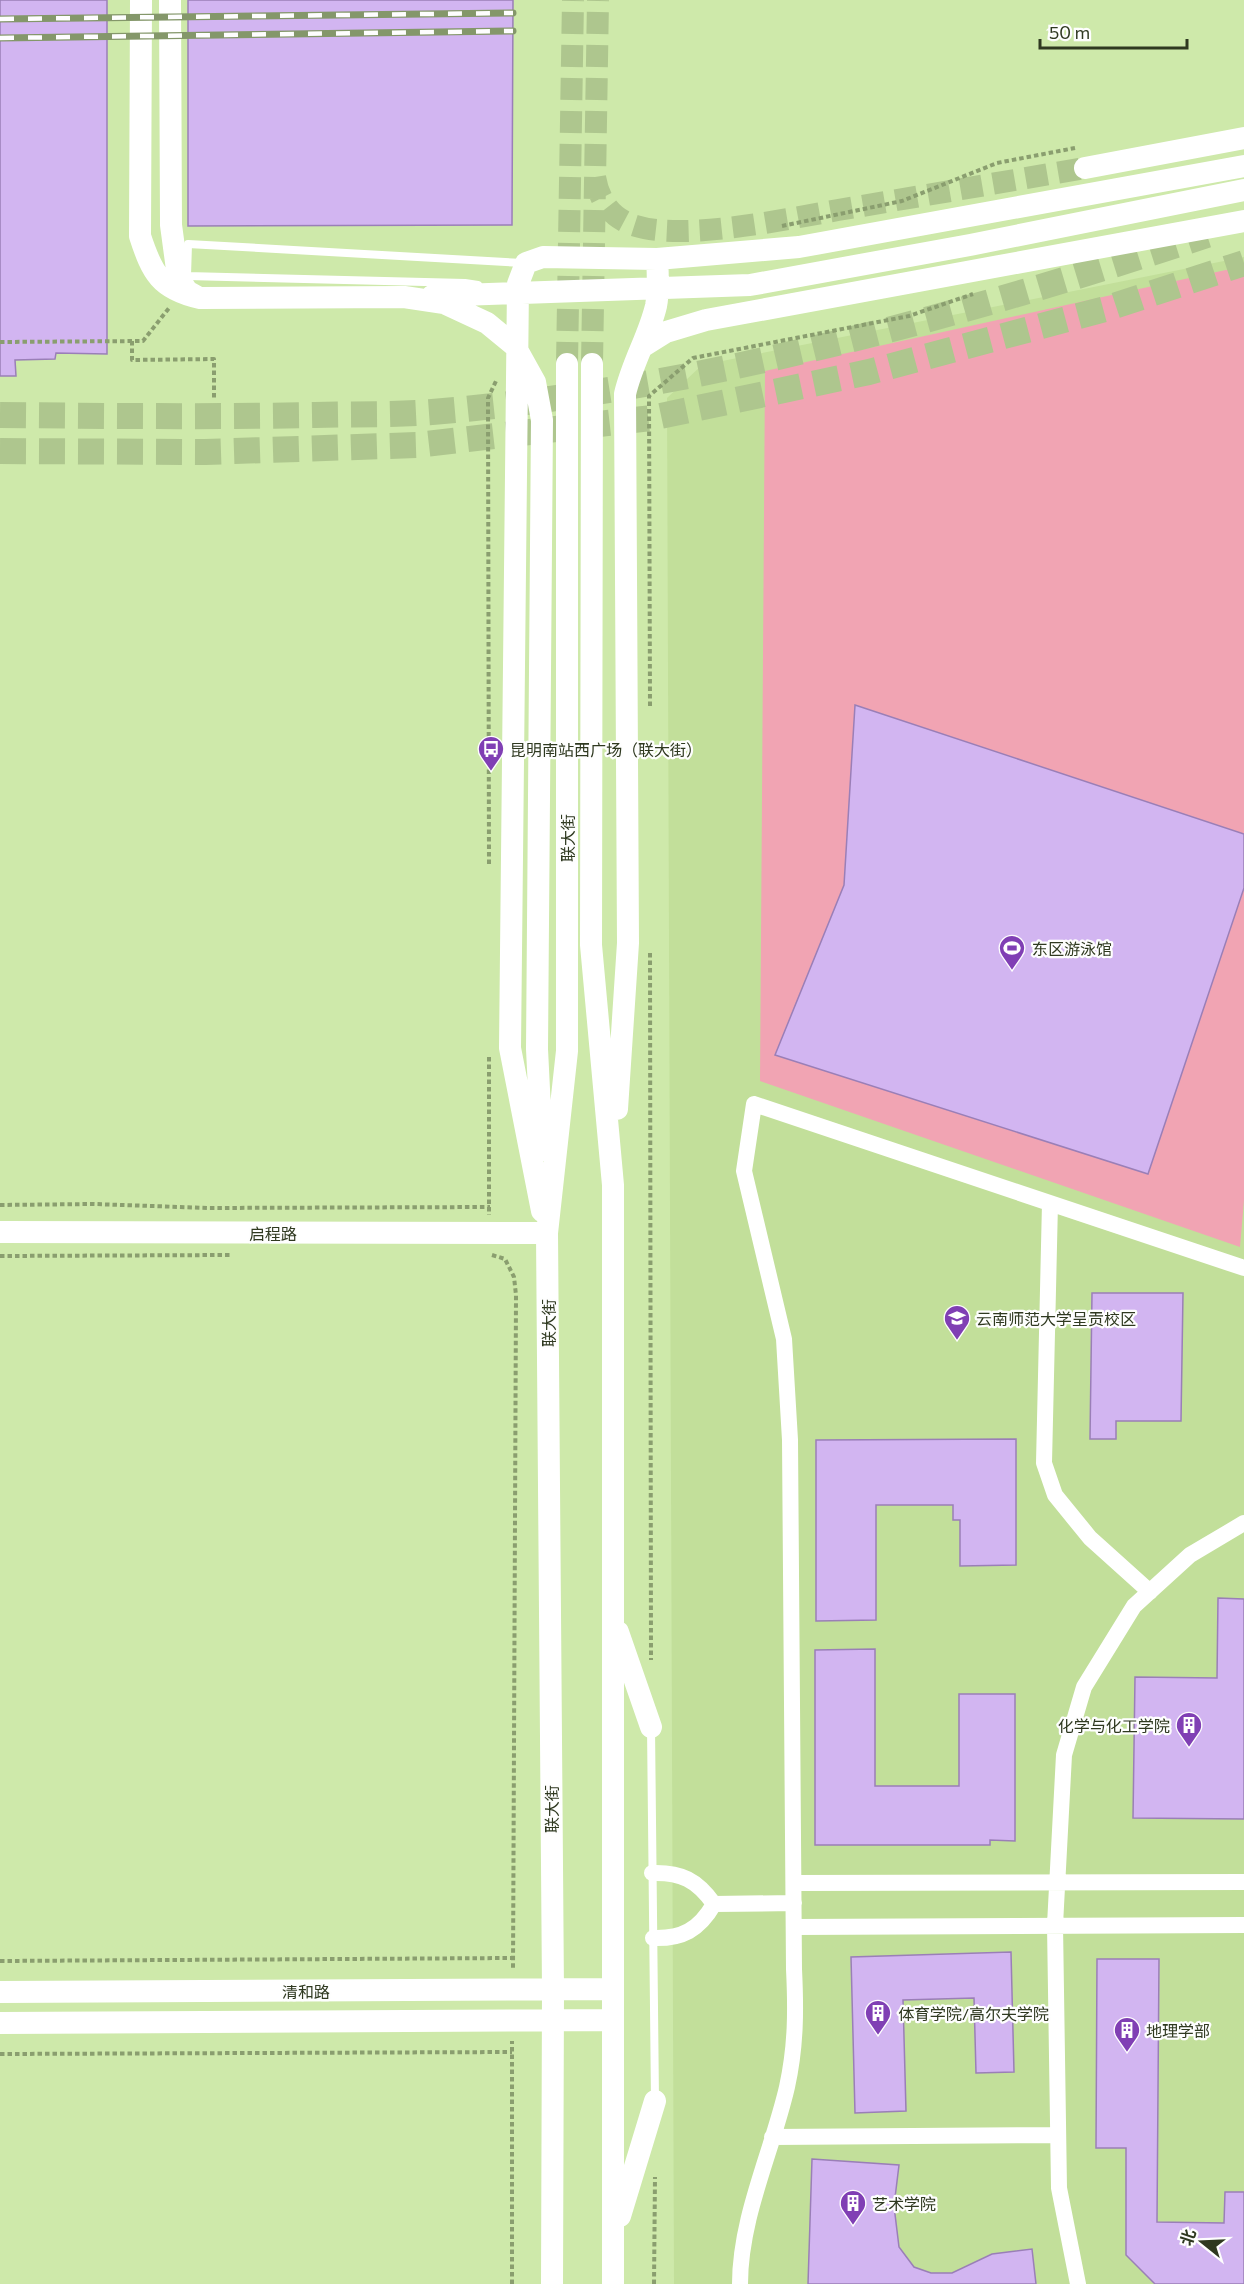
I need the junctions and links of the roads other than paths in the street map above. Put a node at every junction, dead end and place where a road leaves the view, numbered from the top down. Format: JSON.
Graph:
{"nodes":[{"id":1,"x":141,"y":0,"type":"edge"},
{"id":2,"x":170,"y":0,"type":"edge"},
{"id":3,"x":1244,"y":138,"type":"edge"},
{"id":4,"x":1082,"y":158,"type":"tunnel mouth"},
{"id":5,"x":1244,"y":165,"type":"edge"},
{"id":6,"x":1240,"y":191,"type":"edge"},
{"id":7,"x":1244,"y":221,"type":"edge"},
{"id":8,"x":657,"y":259,"type":"junction"},
{"id":9,"x":526,"y":263,"type":"junction"},
{"id":10,"x":190,"y":296,"type":"junction"},
{"id":11,"x":404,"y":297,"type":"junction"},
{"id":12,"x":517,"y":310,"type":"junction"},
{"id":13,"x":642,"y":346,"type":"junction"},
{"id":14,"x":567,"y":364,"type":"tunnel mouth"},
{"id":15,"x":592,"y":364,"type":"tunnel mouth"},
{"id":16,"x":613,"y":1185,"type":"junction"},
{"id":17,"x":1050,"y":1203,"type":"junction"},
{"id":18,"x":0,"y":1232,"type":"edge"},
{"id":19,"x":547,"y":1233,"type":"junction"},
{"id":20,"x":1244,"y":1268,"type":"edge"},
{"id":21,"x":1244,"y":1523,"type":"edge"},
{"id":22,"x":1150,"y":1592,"type":"junction"},
{"id":23,"x":612,"y":1616,"type":"junction"},
{"id":24,"x":651,"y":1726,"type":"joint"},
{"id":25,"x":652,"y":1873,"type":"junction"},
{"id":26,"x":1057,"y":1882,"type":"junction"},
{"id":27,"x":1244,"y":1882,"type":"edge"},
{"id":28,"x":794,"y":1883,"type":"junction"},
{"id":29,"x":794,"y":1903,"type":"junction"},
{"id":30,"x":714,"y":1904,"type":"junction"},
{"id":31,"x":1055,"y":1925,"type":"junction"},
{"id":32,"x":1244,"y":1925,"type":"edge"},
{"id":33,"x":794,"y":1927,"type":"junction"},
{"id":34,"x":653,"y":1938,"type":"junction"},
{"id":35,"x":612,"y":1989,"type":"junction"},
{"id":36,"x":553,"y":1991,"type":"junction"},
{"id":37,"x":0,"y":1992,"type":"edge"},
{"id":38,"x":552,"y":2020,"type":"junction"},
{"id":39,"x":612,"y":2020,"type":"junction"},
{"id":40,"x":0,"y":2023,"type":"edge"},
{"id":41,"x":655,"y":2101,"type":"joint"},
{"id":42,"x":1058,"y":2135,"type":"junction"},
{"id":43,"x":772,"y":2137,"type":"junction"},
{"id":44,"x":613,"y":2240,"type":"junction"},
{"id":45,"x":552,"y":2284,"type":"edge"},
{"id":46,"x":613,"y":2284,"type":"edge"},
{"id":47,"x":740,"y":2284,"type":"edge"},
{"id":48,"x":1078,"y":2284,"type":"edge"}],
"edges":[{"from":1,"to":10,"type":"main road"},
{"from":2,"to":10,"type":"main road"},
{"from":3,"to":4,"type":"main road"},
{"from":5,"to":8,"type":"main road"},
{"from":6,"to":11,"type":"main road"},
{"from":7,"to":13,"type":"main road"},
{"from":8,"to":9,"type":"main road"},
{"from":8,"to":13,"type":"main road"},
{"from":9,"to":12,"type":"main road"},
{"from":9,"to":12,"type":"lane"},
{"from":10,"to":11,"type":"main road"},
{"from":11,"to":19,"type":"main road"},
{"from":12,"to":19,"type":"main road"},
{"from":13,"to":16,"type":"main road"},
{"from":14,"to":19,"type":"main road","name":"联大街"},
{"from":15,"to":16,"type":"main road","name":"联大街"},
{"from":16,"to":23,"type":"main road","name":"联大街"},
{"from":17,"to":20,"type":"street"},
{"from":17,"to":22,"type":"street"},
{"from":17,"to":28,"type":"street"},
{"from":18,"to":19,"type":"main road","name":"启程路"},
{"from":19,"to":36,"type":"main road","name":"联大街"},
{"from":21,"to":22,"type":"street"},
{"from":22,"to":26,"type":"street"},
{"from":23,"to":24,"type":"main road"},
{"from":23,"to":35,"type":"main road","name":"联大街"},
{"from":24,"to":25,"type":"lane"},
{"from":25,"to":30,"type":"street"},
{"from":25,"to":34,"type":"lane"},
{"from":26,"to":27,"type":"street"},
{"from":26,"to":28,"type":"street"},
{"from":26,"to":31,"type":"street"},
{"from":28,"to":29,"type":"street"},
{"from":29,"to":30,"type":"street"},
{"from":29,"to":33,"type":"street"},
{"from":30,"to":34,"type":"street"},
{"from":31,"to":32,"type":"street"},
{"from":31,"to":33,"type":"street"},
{"from":31,"to":42,"type":"street"},
{"from":33,"to":43,"type":"street"},
{"from":34,"to":41,"type":"lane"},
{"from":35,"to":36,"type":"main road","name":"清和路"},
{"from":35,"to":39,"type":"main road","name":"联大街"},
{"from":36,"to":37,"type":"main road","name":"清和路"},
{"from":36,"to":38,"type":"main road","name":"联大街"},
{"from":38,"to":39,"type":"main road","name":"清和路"},
{"from":38,"to":40,"type":"main road","name":"清和路"},
{"from":38,"to":45,"type":"main road","name":"联大街"},
{"from":39,"to":44,"type":"main road","name":"联大街"},
{"from":41,"to":44,"type":"main road"},
{"from":42,"to":43,"type":"street"},
{"from":42,"to":48,"type":"street"},
{"from":43,"to":47,"type":"street"},
{"from":44,"to":46,"type":"main road","name":"联大街"}]}
